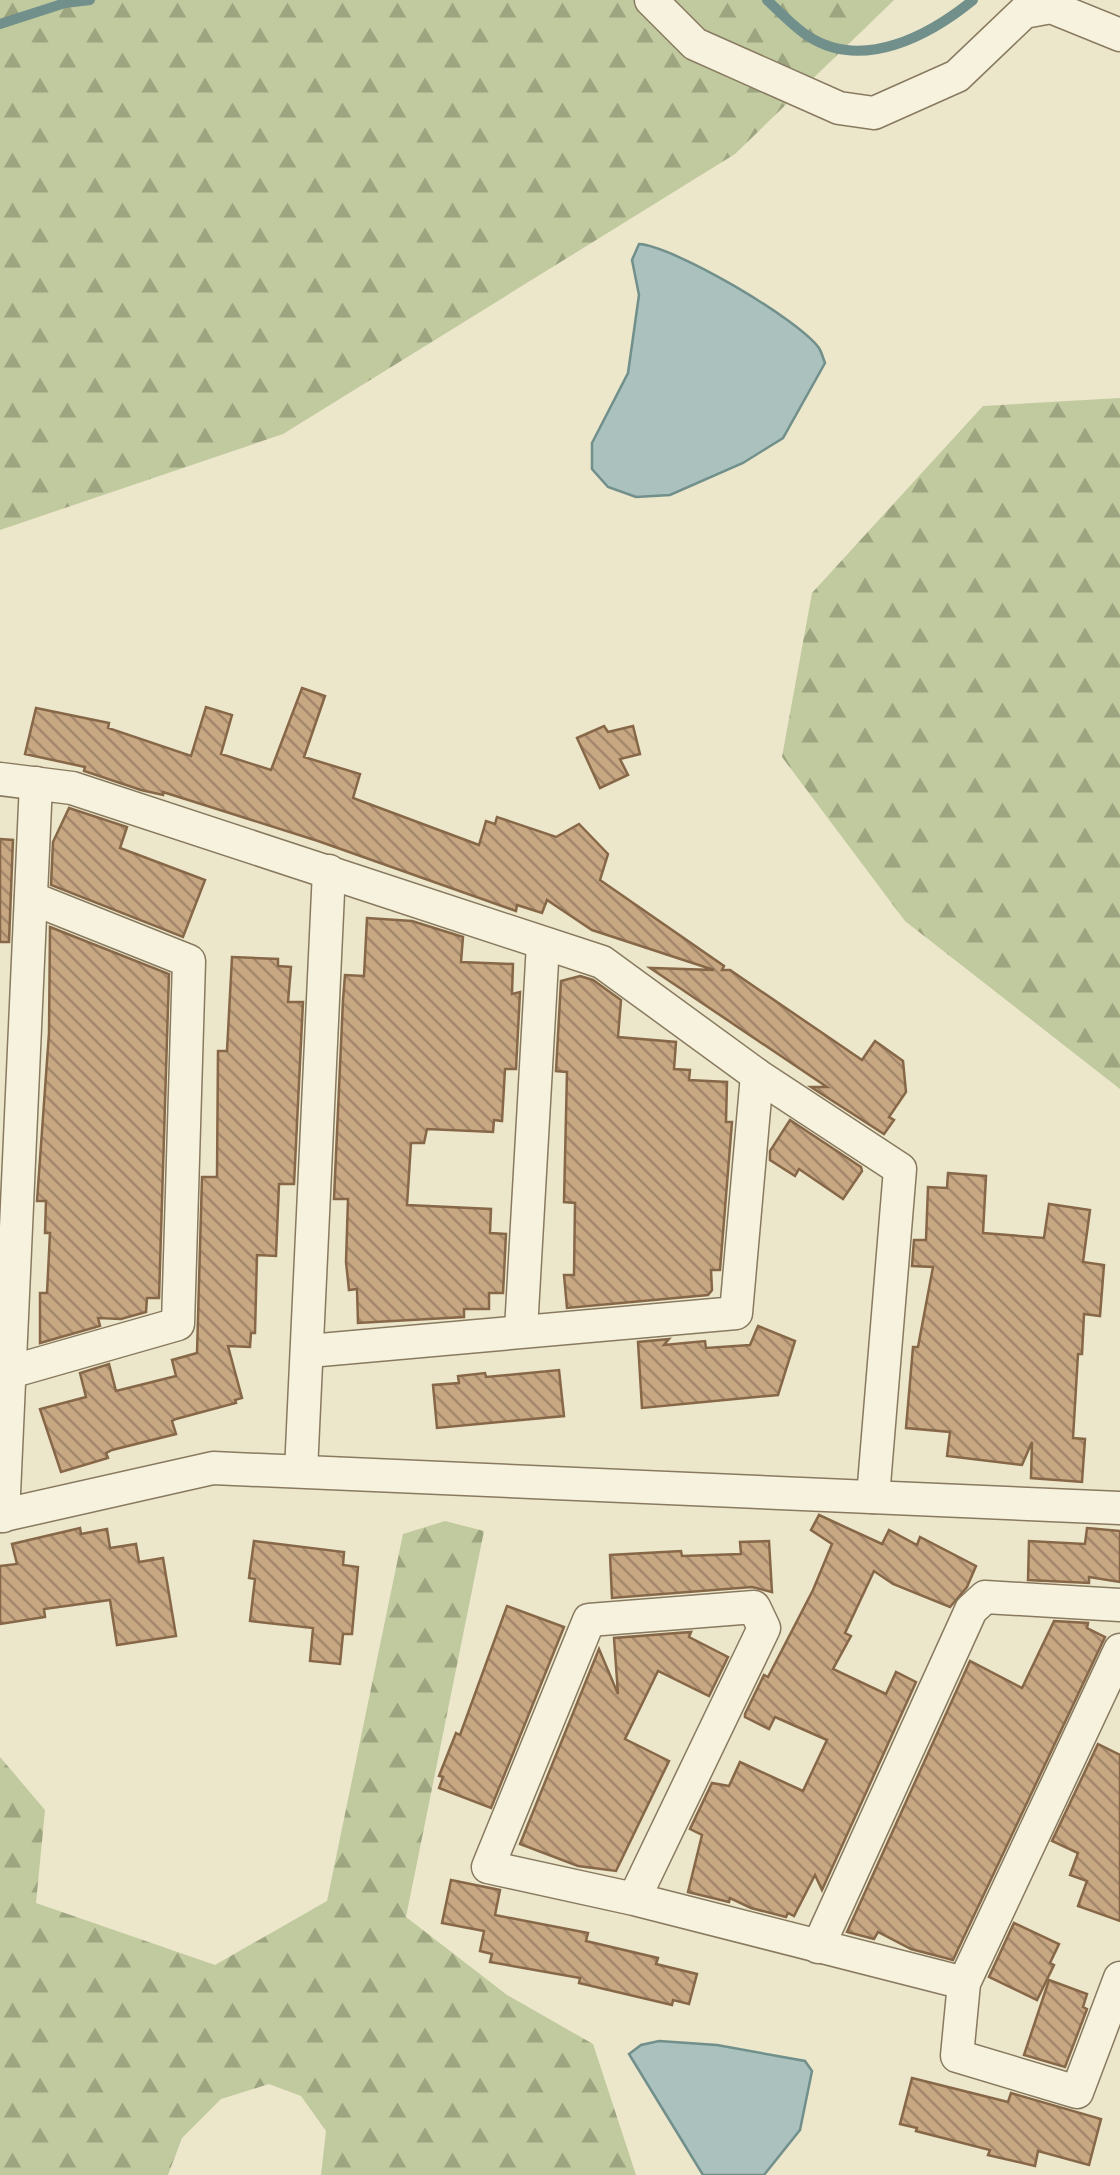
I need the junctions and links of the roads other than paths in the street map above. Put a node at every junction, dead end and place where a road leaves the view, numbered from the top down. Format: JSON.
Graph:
{"nodes":[{"id":1,"x":651,"y":0,"type":"edge"},
{"id":2,"x":1120,"y":35,"type":"edge"},
{"id":3,"x":0,"y":779,"type":"edge"},
{"id":4,"x":36,"y":784,"type":"junction"},
{"id":5,"x":328,"y":871,"type":"junction"},
{"id":6,"x":31,"y":898,"type":"junction"},
{"id":7,"x":542,"y":944,"type":"junction"},
{"id":8,"x":757,"y":1074,"type":"junction"},
{"id":9,"x":521,"y":1330,"type":"junction"},
{"id":10,"x":309,"y":1351,"type":"junction"},
{"id":11,"x":10,"y":1372,"type":"junction"},
{"id":12,"x":301,"y":1470,"type":"junction"},
{"id":13,"x":873,"y":1497,"type":"junction"},
{"id":14,"x":1120,"y":1508,"type":"edge"},
{"id":15,"x":2,"y":1516,"type":"edge"},
{"id":16,"x":1120,"y":1605,"type":"edge"},
{"id":17,"x":1120,"y":1650,"type":"edge"},
{"id":18,"x":634,"y":1899,"type":"junction"},
{"id":19,"x":818,"y":1947,"type":"junction"},
{"id":20,"x":1120,"y":1978,"type":"edge"},
{"id":21,"x":964,"y":1983,"type":"junction"}],
"edges":[{"from":1,"to":2,"type":"street"},
{"from":3,"to":4,"type":"street"},
{"from":4,"to":5,"type":"street"},
{"from":4,"to":6,"type":"street"},
{"from":5,"to":7,"type":"street"},
{"from":5,"to":10,"type":"street"},
{"from":6,"to":11,"type":"street"},
{"from":6,"to":11,"type":"street"},
{"from":7,"to":8,"type":"street"},
{"from":7,"to":9,"type":"street"},
{"from":8,"to":9,"type":"street"},
{"from":8,"to":13,"type":"street"},
{"from":9,"to":10,"type":"street"},
{"from":10,"to":12,"type":"street"},
{"from":11,"to":15,"type":"street"},
{"from":12,"to":13,"type":"street"},
{"from":12,"to":15,"type":"street"},
{"from":13,"to":14,"type":"street"},
{"from":16,"to":19,"type":"street"},
{"from":17,"to":21,"type":"street"},
{"from":18,"to":18,"type":"street"},
{"from":18,"to":19,"type":"street"},
{"from":19,"to":21,"type":"street"},
{"from":20,"to":21,"type":"street"}]}
